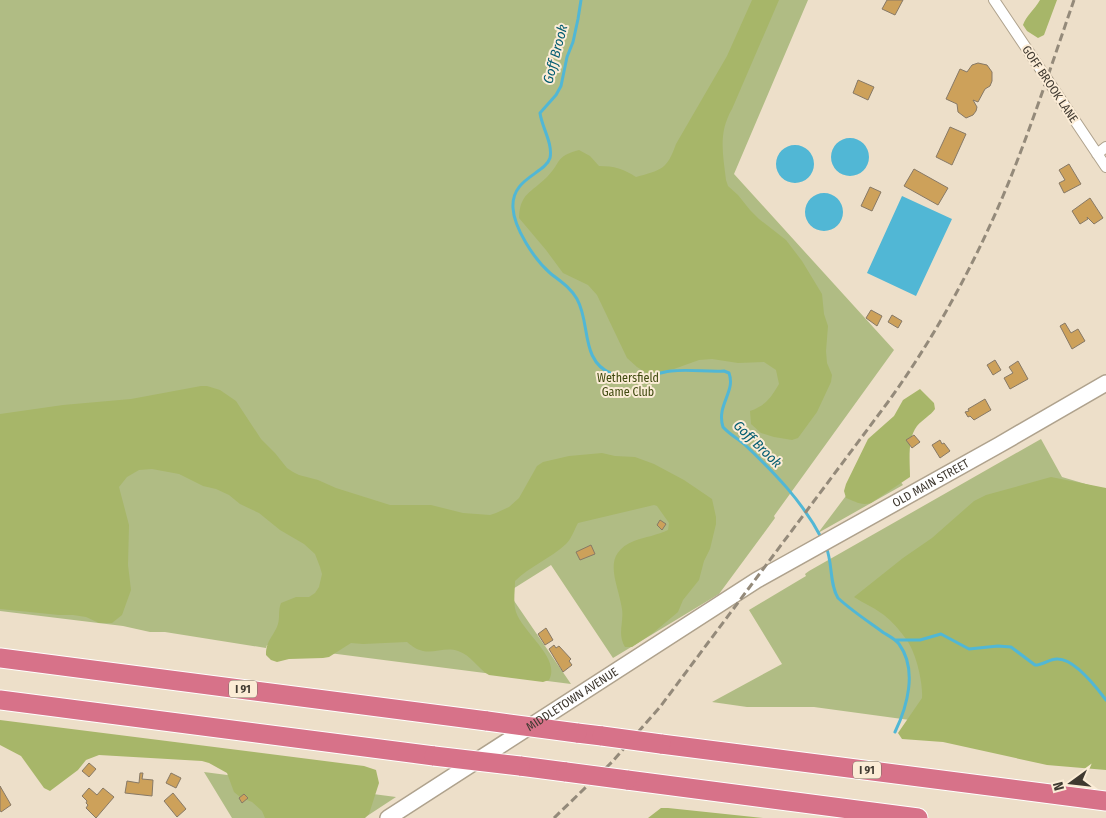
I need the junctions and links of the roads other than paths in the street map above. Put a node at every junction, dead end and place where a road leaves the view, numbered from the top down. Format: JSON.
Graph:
{"nodes":[{"id":1,"x":994,"y":0,"type":"edge"},
{"id":2,"x":1106,"y":147,"type":"edge"},
{"id":3,"x":1097,"y":154,"type":"junction"},
{"id":4,"x":1106,"y":167,"type":"edge"},
{"id":5,"x":1106,"y":383,"type":"edge"},
{"id":6,"x":755,"y":582,"type":"joint"},
{"id":7,"x":0,"y":658,"type":"edge"},
{"id":8,"x":0,"y":700,"type":"edge"},
{"id":9,"x":1106,"y":790,"type":"edge"},
{"id":10,"x":1074,"y":797,"type":"junction"},
{"id":11,"x":1106,"y":801,"type":"edge"},
{"id":12,"x":388,"y":818,"type":"edge"},
{"id":13,"x":918,"y":818,"type":"edge"}],
"edges":[{"from":1,"to":3,"type":"street","name":"GOFF BROOK LANE"},
{"from":2,"to":3,"type":"street"},
{"from":3,"to":4,"type":"street","name":"GOFF BROOK LANE"},
{"from":5,"to":6,"type":"street","name":"OLD MAIN STREET"},
{"from":6,"to":12,"type":"street","name":"MIDDLETOWN AVENUE"},
{"from":7,"to":10,"type":"highway","number":"I 91","bridge":true},
{"from":8,"to":13,"type":"highway","bridge":true},
{"from":9,"to":10,"type":"highway"},
{"from":10,"to":11,"type":"highway","number":"I 91"}]}
